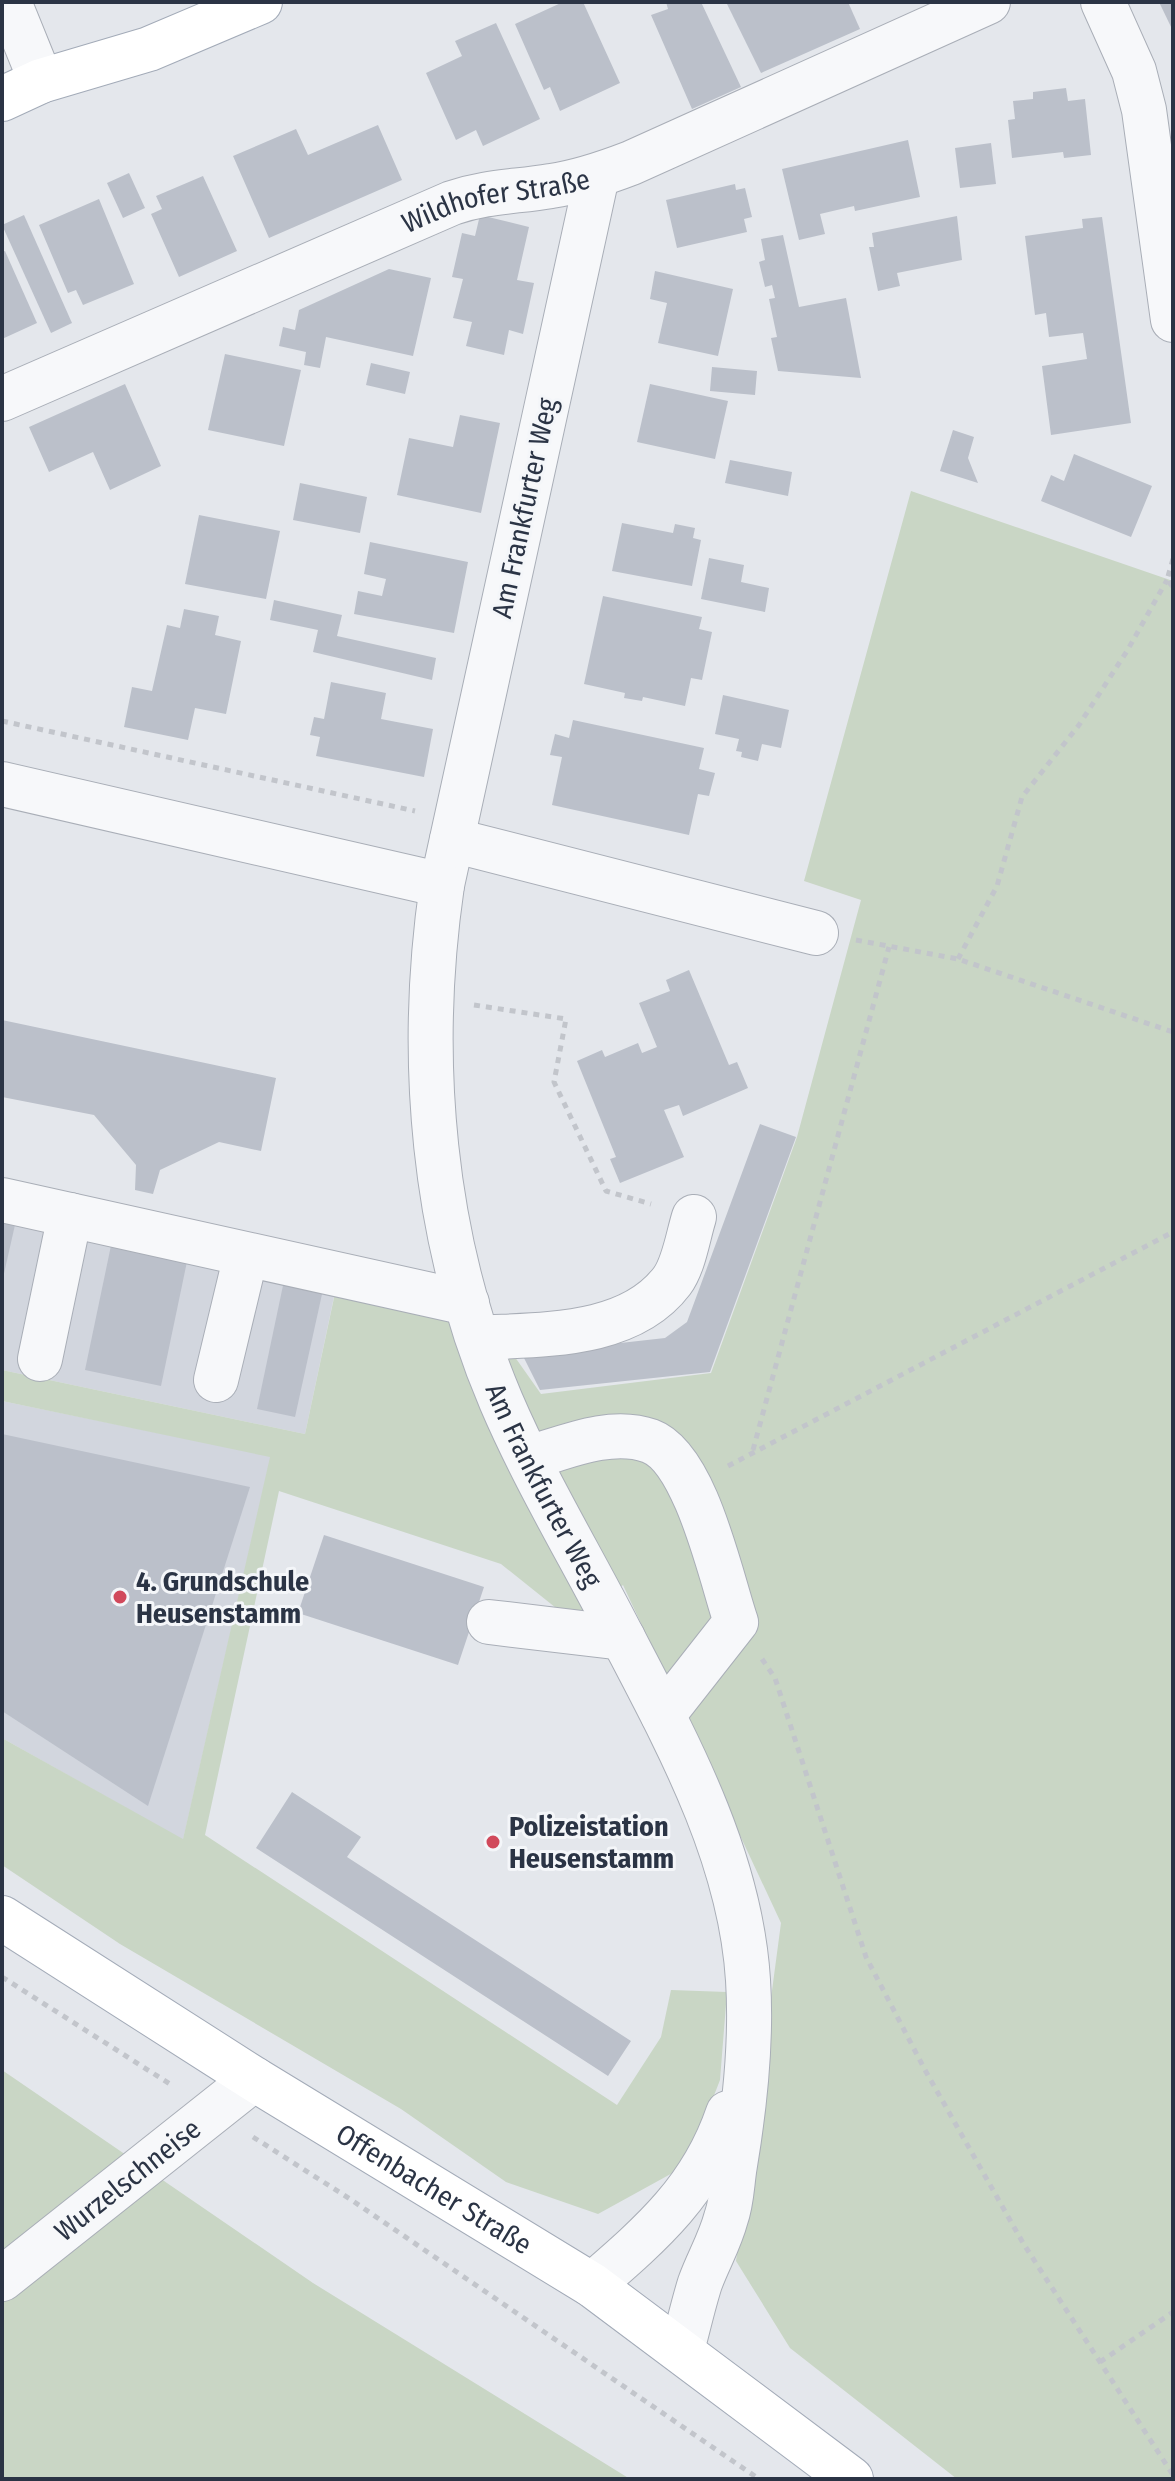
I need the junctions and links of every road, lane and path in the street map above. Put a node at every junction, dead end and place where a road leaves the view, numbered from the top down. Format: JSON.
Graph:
{"nodes":[{"id":1,"x":9,"y":2,"type":"edge"},
{"id":2,"x":260,"y":2,"type":"edge"},
{"id":3,"x":988,"y":2,"type":"edge"},
{"id":4,"x":1103,"y":2,"type":"edge"},
{"id":5,"x":41,"y":81,"type":"junction"},
{"id":6,"x":2,"y":99,"type":"edge"},
{"id":7,"x":597,"y":176,"type":"junction"},
{"id":8,"x":1173,"y":320,"type":"edge"},
{"id":9,"x":2,"y":399,"type":"edge"},
{"id":10,"x":1173,"y":559,"type":"edge"},
{"id":11,"x":1167,"y":580,"type":"junction"},
{"id":12,"x":1173,"y":587,"type":"edge"},
{"id":13,"x":2,"y":721,"type":"edge"},
{"id":14,"x":2,"y":784,"type":"edge"},
{"id":15,"x":453,"y":830,"type":"junction"},
{"id":16,"x":442,"y":885,"type":"junction"},
{"id":17,"x":816,"y":933,"type":"joint"},
{"id":18,"x":889,"y":947,"type":"junction"},
{"id":19,"x":958,"y":959,"type":"junction"},
{"id":20,"x":430,"y":998,"type":"junction"},
{"id":21,"x":1173,"y":1032,"type":"edge"},
{"id":22,"x":2,"y":1200,"type":"edge"},
{"id":23,"x":70,"y":1215,"type":"junction"},
{"id":24,"x":694,"y":1217,"type":"joint"},
{"id":25,"x":1173,"y":1232,"type":"edge"},
{"id":26,"x":246,"y":1255,"type":"junction"},
{"id":27,"x":472,"y":1321,"type":"junction"},
{"id":28,"x":40,"y":1359,"type":"dead end"},
{"id":29,"x":216,"y":1380,"type":"dead end"},
{"id":30,"x":753,"y":1451,"type":"junction"},
{"id":31,"x":529,"y":1458,"type":"junction"},
{"id":32,"x":690,"y":1489,"type":"junction"},
{"id":33,"x":489,"y":1622,"type":"dead end"},
{"id":34,"x":736,"y":1622,"type":"junction"},
{"id":35,"x":623,"y":1638,"type":"junction"},
{"id":36,"x":663,"y":1715,"type":"junction"},
{"id":37,"x":2,"y":1918,"type":"edge"},
{"id":38,"x":2,"y":1977,"type":"edge"},
{"id":39,"x":746,"y":2061,"type":"junction"},
{"id":40,"x":254,"y":2079,"type":"junction"},
{"id":41,"x":212,"y":2111,"type":"junction"},
{"id":42,"x":2,"y":2279,"type":"edge"},
{"id":43,"x":592,"y":2285,"type":"junction"},
{"id":44,"x":1173,"y":2312,"type":"edge"},
{"id":45,"x":682,"y":2350,"type":"junction"},
{"id":46,"x":1100,"y":2362,"type":"junction"},
{"id":47,"x":1173,"y":2475,"type":"edge"},
{"id":48,"x":759,"y":2479,"type":"edge"},
{"id":49,"x":851,"y":2479,"type":"edge"}],
"edges":[{"from":1,"to":5,"type":"street"},
{"from":2,"to":5,"type":"main road"},
{"from":3,"to":7,"type":"street","name":"Wildhofer Straße"},
{"from":4,"to":8,"type":"street"},
{"from":5,"to":6,"type":"main road"},
{"from":7,"to":9,"type":"street","name":"Wildhofer Straße"},
{"from":7,"to":15,"type":"street","name":"Am Frankfurter Weg"},
{"from":10,"to":11,"type":"path"},
{"from":11,"to":12,"type":"path"},
{"from":11,"to":19,"type":"path"},
{"from":13,"to":15,"type":"path"},
{"from":14,"to":16,"type":"street"},
{"from":15,"to":16,"type":"street","name":"Am Frankfurter Weg"},
{"from":15,"to":17,"type":"street"},
{"from":16,"to":20,"type":"street","name":"Am Frankfurter Weg"},
{"from":17,"to":18,"type":"path"},
{"from":18,"to":19,"type":"path"},
{"from":18,"to":30,"type":"path"},
{"from":19,"to":21,"type":"path"},
{"from":20,"to":24,"type":"path"},
{"from":20,"to":27,"type":"street","name":"Am Frankfurter Weg"},
{"from":22,"to":23,"type":"street"},
{"from":23,"to":26,"type":"street"},
{"from":23,"to":28,"type":"street"},
{"from":24,"to":27,"type":"street"},
{"from":25,"to":30,"type":"path"},
{"from":26,"to":27,"type":"street"},
{"from":26,"to":29,"type":"street"},
{"from":27,"to":31,"type":"street","name":"Am Frankfurter Weg"},
{"from":30,"to":32,"type":"path"},
{"from":31,"to":32,"type":"street"},
{"from":31,"to":35,"type":"street","name":"Am Frankfurter Weg"},
{"from":32,"to":34,"type":"street"},
{"from":33,"to":35,"type":"street"},
{"from":34,"to":36,"type":"street"},
{"from":34,"to":46,"type":"path"},
{"from":35,"to":36,"type":"street","name":"Am Frankfurter Weg"},
{"from":36,"to":39,"type":"street","name":"Am Frankfurter Weg"},
{"from":37,"to":40,"type":"main road","name":"Offenbacher Straße"},
{"from":38,"to":41,"type":"path"},
{"from":39,"to":43,"type":"street","name":"Am Frankfurter Weg"},
{"from":39,"to":45,"type":"street","name":"Am Frankfurter Weg"},
{"from":40,"to":41,"type":"street","name":"Wurzelschneise"},
{"from":40,"to":43,"type":"main road","name":"Offenbacher Straße"},
{"from":41,"to":42,"type":"street","name":"Wurzelschneise"},
{"from":41,"to":48,"type":"path"},
{"from":43,"to":45,"type":"main road","name":"Offenbacher Straße"},
{"from":44,"to":46,"type":"path"},
{"from":45,"to":49,"type":"main road","name":"Offenbacher Straße"},
{"from":46,"to":47,"type":"path"}]}
